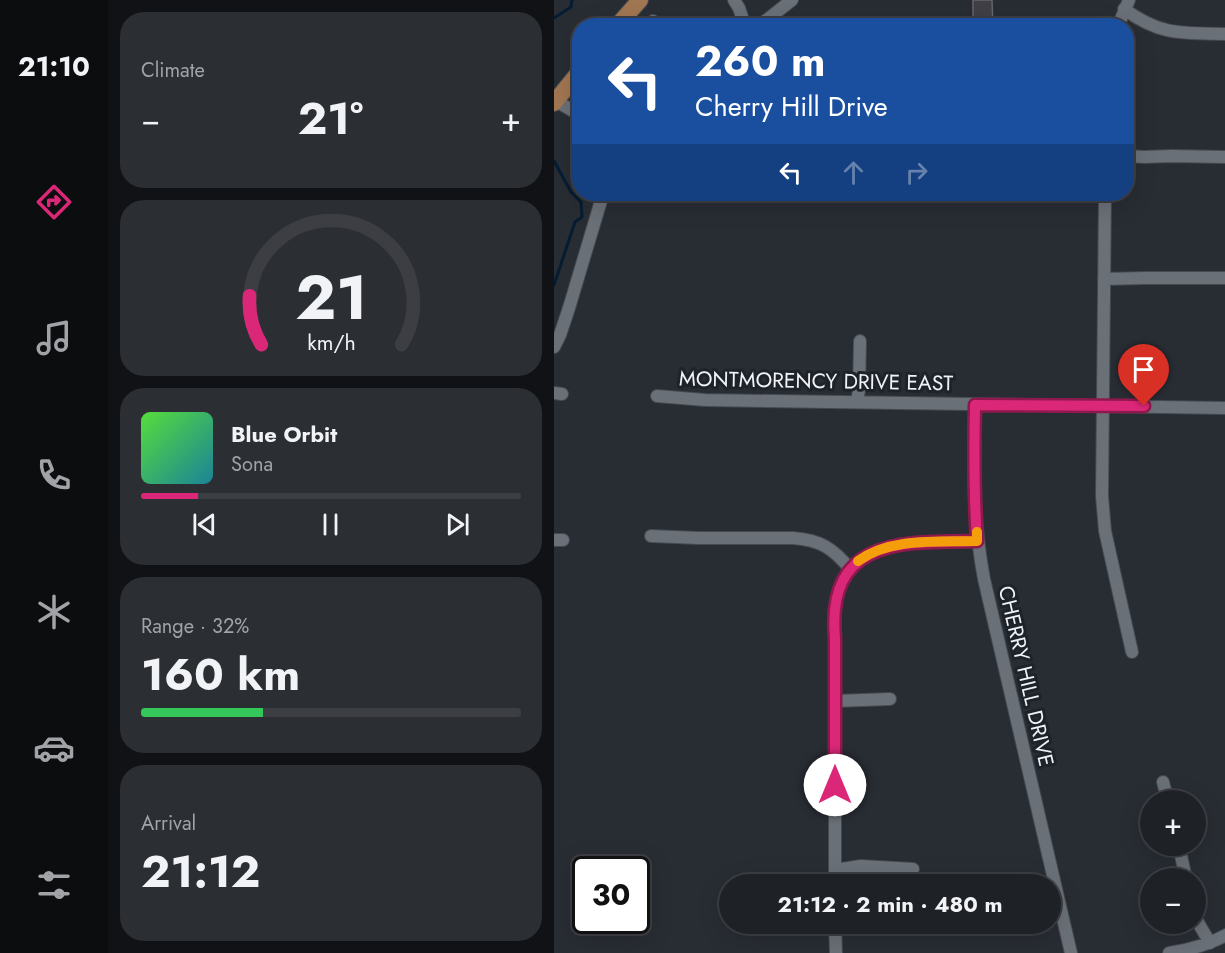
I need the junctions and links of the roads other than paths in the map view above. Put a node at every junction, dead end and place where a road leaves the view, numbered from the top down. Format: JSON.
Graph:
{"nodes":[{"id":1,"x":640,"y":0,"type":"edge"},
{"id":2,"x":734,"y":0,"type":"edge"},
{"id":3,"x":792,"y":0,"type":"edge"},
{"id":4,"x":1127,"y":4,"type":"edge"},
{"id":5,"x":624,"y":18,"type":"edge"},
{"id":6,"x":742,"y":18,"type":"edge"},
{"id":7,"x":769,"y":18,"type":"edge"},
{"id":8,"x":1121,"y":18,"type":"edge"},
{"id":9,"x":1226,"y":34,"type":"edge"},
{"id":10,"x":572,"y":80,"type":"edge"},
{"id":11,"x":555,"y":102,"type":"edge"},
{"id":12,"x":572,"y":112,"type":"edge"},
{"id":13,"x":1134,"y":156,"type":"edge"},
{"id":14,"x":1226,"y":157,"type":"edge"},
{"id":15,"x":601,"y":201,"type":"edge"},
{"id":16,"x":1104,"y":201,"type":"edge"},
{"id":17,"x":1226,"y":278,"type":"edge"},
{"id":18,"x":1104,"y":279,"type":"junction"},
{"id":19,"x":860,"y":341,"type":"dead end"},
{"id":20,"x":554,"y":346,"type":"edge"},
{"id":21,"x":657,"y":396,"type":"dead end"},
{"id":22,"x":857,"y":402,"type":"junction"},
{"id":23,"x":975,"y":405,"type":"junction"},
{"id":24,"x":1103,"y":406,"type":"junction"},
{"id":25,"x":1226,"y":408,"type":"edge"},
{"id":26,"x":651,"y":537,"type":"dead end"},
{"id":27,"x":977,"y":541,"type":"junction"},
{"id":28,"x":850,"y":569,"type":"junction"},
{"id":29,"x":1132,"y":652,"type":"dead end"},
{"id":30,"x":890,"y":699,"type":"dead end"},
{"id":31,"x":835,"y":701,"type":"junction"},
{"id":32,"x":1163,"y":782,"type":"dead end"},
{"id":33,"x":1165,"y":790,"type":"edge"},
{"id":34,"x":913,"y":869,"type":"dead end"},
{"id":35,"x":835,"y":870,"type":"junction"},
{"id":36,"x":835,"y":874,"type":"edge"},
{"id":37,"x":835,"y":934,"type":"edge"},
{"id":38,"x":1203,"y":934,"type":"edge"},
{"id":39,"x":1226,"y":935,"type":"edge"},
{"id":40,"x":1210,"y":943,"type":"junction"},
{"id":41,"x":836,"y":953,"type":"edge"},
{"id":42,"x":1071,"y":953,"type":"edge"},
{"id":43,"x":1169,"y":953,"type":"edge"}],
"edges":[{"from":1,"to":5,"type":"main road"},
{"from":2,"to":6,"type":"street"},
{"from":3,"to":7,"type":"street"},
{"from":4,"to":8,"type":"street"},
{"from":4,"to":9,"type":"street"},
{"from":10,"to":11,"type":"main road"},
{"from":11,"to":12,"type":"street"},
{"from":13,"to":14,"type":"street"},
{"from":15,"to":20,"type":"street"},
{"from":16,"to":18,"type":"street"},
{"from":17,"to":18,"type":"street"},
{"from":18,"to":24,"type":"street"},
{"from":19,"to":22,"type":"street"},
{"from":21,"to":22,"type":"street","name":"MONTMORENCY DRIVE EAST"},
{"from":22,"to":23,"type":"street","name":"MONTMORENCY DRIVE EAST"},
{"from":23,"to":24,"type":"street","name":"MONTMORENCY DRIVE EAST"},
{"from":23,"to":27,"type":"street","name":"CHERRY HILL DRIVE"},
{"from":24,"to":25,"type":"street","name":"MONTMORENCY DRIVE EAST"},
{"from":24,"to":29,"type":"street"},
{"from":26,"to":28,"type":"street"},
{"from":27,"to":28,"type":"street"},
{"from":27,"to":42,"type":"street","name":"CHERRY HILL DRIVE"},
{"from":28,"to":31,"type":"street"},
{"from":30,"to":31,"type":"street"},
{"from":31,"to":35,"type":"street"},
{"from":32,"to":33,"type":"street"},
{"from":34,"to":35,"type":"street"},
{"from":35,"to":36,"type":"street"},
{"from":37,"to":41,"type":"street"},
{"from":38,"to":40,"type":"street"},
{"from":39,"to":40,"type":"street"},
{"from":40,"to":43,"type":"street"}]}
